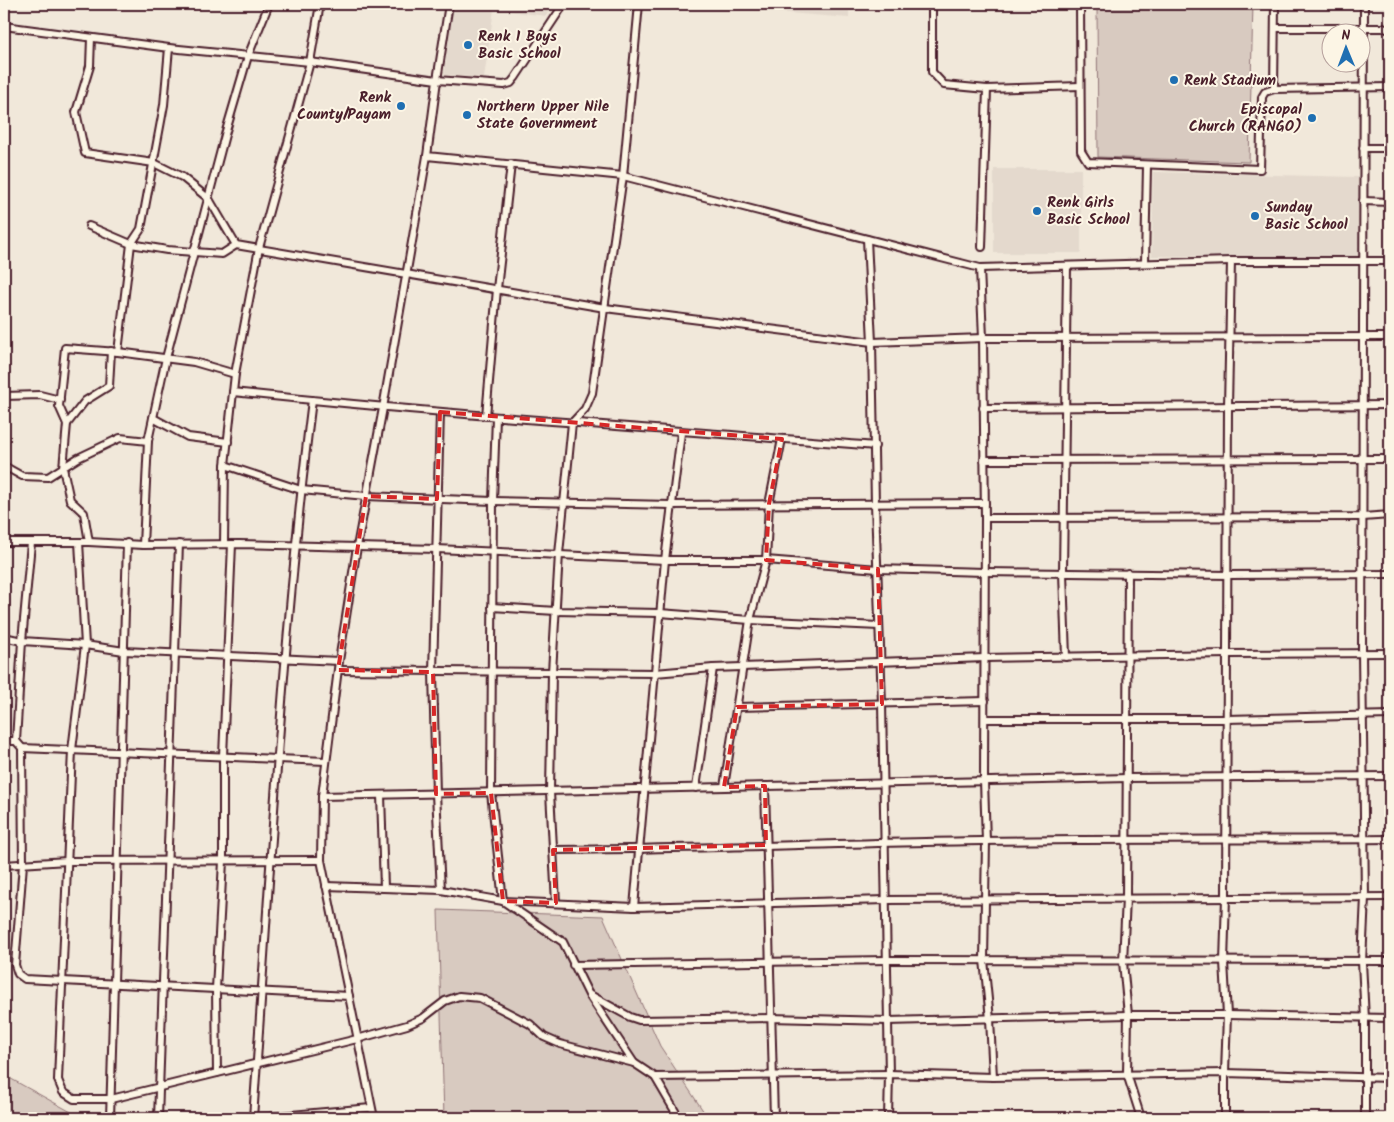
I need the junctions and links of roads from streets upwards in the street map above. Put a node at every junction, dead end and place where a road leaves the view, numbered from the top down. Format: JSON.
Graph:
{"nodes":[{"id":1,"x":269,"y":4,"type":"edge"},
{"id":2,"x":320,"y":4,"type":"edge"},
{"id":3,"x":449,"y":4,"type":"edge"},
{"id":4,"x":564,"y":4,"type":"edge"},
{"id":5,"x":639,"y":4,"type":"edge"},
{"id":6,"x":932,"y":4,"type":"edge"},
{"id":7,"x":1080,"y":4,"type":"edge"},
{"id":8,"x":1275,"y":4,"type":"edge"},
{"id":9,"x":1364,"y":4,"type":"edge"},
{"id":10,"x":1363,"y":22,"type":"edge"},
{"id":11,"x":4,"y":26,"type":"edge"},
{"id":12,"x":1275,"y":28,"type":"junction"},
{"id":13,"x":1322,"y":28,"type":"edge"},
{"id":14,"x":1372,"y":28,"type":"edge"},
{"id":15,"x":1390,"y":28,"type":"edge"},
{"id":16,"x":91,"y":38,"type":"junction"},
{"id":17,"x":169,"y":48,"type":"junction"},
{"id":18,"x":248,"y":56,"type":"junction"},
{"id":19,"x":310,"y":62,"type":"junction"},
{"id":20,"x":1364,"y":72,"type":"edge"},
{"id":21,"x":437,"y":80,"type":"junction"},
{"id":22,"x":1080,"y":86,"type":"junction"},
{"id":23,"x":1364,"y":87,"type":"junction"},
{"id":24,"x":1390,"y":87,"type":"edge"},
{"id":25,"x":987,"y":89,"type":"junction"},
{"id":26,"x":1274,"y":89,"type":"junction"},
{"id":27,"x":1363,"y":148,"type":"junction"},
{"id":28,"x":1390,"y":148,"type":"edge"},
{"id":29,"x":427,"y":156,"type":"junction"},
{"id":30,"x":154,"y":163,"type":"junction"},
{"id":31,"x":511,"y":164,"type":"junction"},
{"id":32,"x":1147,"y":166,"type":"junction"},
{"id":33,"x":623,"y":176,"type":"junction"},
{"id":34,"x":209,"y":199,"type":"junction"},
{"id":35,"x":1363,"y":202,"type":"junction"},
{"id":36,"x":1390,"y":202,"type":"edge"},
{"id":37,"x":89,"y":226,"type":"dead end"},
{"id":38,"x":867,"y":239,"type":"junction"},
{"id":39,"x":131,"y":244,"type":"junction"},
{"id":40,"x":236,"y":245,"type":"junction"},
{"id":41,"x":982,"y":247,"type":"dead end"},
{"id":42,"x":259,"y":248,"type":"junction"},
{"id":43,"x":195,"y":251,"type":"junction"},
{"id":44,"x":1231,"y":261,"type":"junction"},
{"id":45,"x":1363,"y":261,"type":"junction"},
{"id":46,"x":1390,"y":262,"type":"edge"},
{"id":47,"x":1145,"y":263,"type":"junction"},
{"id":48,"x":1067,"y":266,"type":"junction"},
{"id":49,"x":980,"y":268,"type":"junction"},
{"id":50,"x":407,"y":275,"type":"junction"},
{"id":51,"x":497,"y":289,"type":"junction"},
{"id":52,"x":605,"y":308,"type":"junction"},
{"id":53,"x":1229,"y":337,"type":"junction"},
{"id":54,"x":1363,"y":337,"type":"junction"},
{"id":55,"x":1390,"y":337,"type":"edge"},
{"id":56,"x":983,"y":338,"type":"junction"},
{"id":57,"x":1067,"y":338,"type":"junction"},
{"id":58,"x":872,"y":342,"type":"junction"},
{"id":59,"x":114,"y":352,"type":"junction"},
{"id":60,"x":166,"y":358,"type":"junction"},
{"id":61,"x":235,"y":374,"type":"junction"},
{"id":62,"x":233,"y":392,"type":"junction"},
{"id":63,"x":4,"y":396,"type":"edge"},
{"id":64,"x":60,"y":400,"type":"junction"},
{"id":65,"x":312,"y":400,"type":"junction"},
{"id":66,"x":1390,"y":404,"type":"edge"},
{"id":67,"x":1363,"y":405,"type":"junction"},
{"id":68,"x":1228,"y":406,"type":"junction"},
{"id":69,"x":1065,"y":407,"type":"junction"},
{"id":70,"x":383,"y":408,"type":"junction"},
{"id":71,"x":983,"y":408,"type":"junction"},
{"id":72,"x":440,"y":412,"type":"junction"},
{"id":73,"x":486,"y":416,"type":"junction"},
{"id":74,"x":496,"y":417,"type":"junction"},
{"id":75,"x":153,"y":418,"type":"junction"},
{"id":76,"x":572,"y":423,"type":"junction"},
{"id":77,"x":66,"y":424,"type":"junction"},
{"id":78,"x":681,"y":432,"type":"junction"},
{"id":79,"x":782,"y":439,"type":"junction"},
{"id":80,"x":148,"y":441,"type":"junction"},
{"id":81,"x":228,"y":442,"type":"junction"},
{"id":82,"x":875,"y":446,"type":"junction"},
{"id":83,"x":1228,"y":459,"type":"junction"},
{"id":84,"x":1363,"y":459,"type":"junction"},
{"id":85,"x":1390,"y":459,"type":"edge"},
{"id":86,"x":984,"y":460,"type":"junction"},
{"id":87,"x":1065,"y":460,"type":"junction"},
{"id":88,"x":225,"y":465,"type":"junction"},
{"id":89,"x":4,"y":466,"type":"edge"},
{"id":90,"x":63,"y":468,"type":"junction"},
{"id":91,"x":301,"y":490,"type":"junction"},
{"id":92,"x":366,"y":496,"type":"junction"},
{"id":93,"x":437,"y":499,"type":"junction"},
{"id":94,"x":492,"y":501,"type":"junction"},
{"id":95,"x":564,"y":502,"type":"junction"},
{"id":96,"x":985,"y":503,"type":"junction"},
{"id":97,"x":769,"y":504,"type":"junction"},
{"id":98,"x":875,"y":504,"type":"junction"},
{"id":99,"x":671,"y":505,"type":"junction"},
{"id":100,"x":1390,"y":515,"type":"edge"},
{"id":101,"x":1228,"y":517,"type":"junction"},
{"id":102,"x":1363,"y":517,"type":"junction"},
{"id":103,"x":985,"y":518,"type":"junction"},
{"id":104,"x":1065,"y":518,"type":"junction"},
{"id":105,"x":4,"y":542,"type":"edge"},
{"id":106,"x":79,"y":542,"type":"junction"},
{"id":107,"x":89,"y":542,"type":"junction"},
{"id":108,"x":31,"y":543,"type":"junction"},
{"id":109,"x":126,"y":543,"type":"junction"},
{"id":110,"x":179,"y":544,"type":"junction"},
{"id":111,"x":224,"y":544,"type":"junction"},
{"id":112,"x":232,"y":544,"type":"junction"},
{"id":113,"x":143,"y":545,"type":"junction"},
{"id":114,"x":296,"y":546,"type":"junction"},
{"id":115,"x":357,"y":547,"type":"junction"},
{"id":116,"x":437,"y":549,"type":"junction"},
{"id":117,"x":492,"y":551,"type":"junction"},
{"id":118,"x":559,"y":554,"type":"junction"},
{"id":119,"x":665,"y":560,"type":"junction"},
{"id":120,"x":766,"y":560,"type":"junction"},
{"id":121,"x":878,"y":569,"type":"junction"},
{"id":122,"x":984,"y":572,"type":"junction"},
{"id":123,"x":1063,"y":573,"type":"junction"},
{"id":124,"x":1128,"y":573,"type":"junction"},
{"id":125,"x":1363,"y":574,"type":"junction"},
{"id":126,"x":1390,"y":574,"type":"edge"},
{"id":127,"x":1229,"y":575,"type":"junction"},
{"id":128,"x":492,"y":607,"type":"junction"},
{"id":129,"x":556,"y":610,"type":"junction"},
{"id":130,"x":660,"y":613,"type":"junction"},
{"id":131,"x":750,"y":620,"type":"junction"},
{"id":132,"x":879,"y":626,"type":"junction"},
{"id":133,"x":4,"y":637,"type":"edge"},
{"id":134,"x":22,"y":641,"type":"junction"},
{"id":135,"x":85,"y":645,"type":"junction"},
{"id":136,"x":124,"y":651,"type":"junction"},
{"id":137,"x":176,"y":653,"type":"junction"},
{"id":138,"x":1362,"y":653,"type":"junction"},
{"id":139,"x":1390,"y":653,"type":"edge"},
{"id":140,"x":1228,"y":654,"type":"junction"},
{"id":141,"x":228,"y":656,"type":"junction"},
{"id":142,"x":1127,"y":656,"type":"junction"},
{"id":143,"x":1066,"y":657,"type":"junction"},
{"id":144,"x":984,"y":658,"type":"junction"},
{"id":145,"x":286,"y":659,"type":"junction"},
{"id":146,"x":339,"y":661,"type":"junction"},
{"id":147,"x":880,"y":662,"type":"junction"},
{"id":148,"x":713,"y":668,"type":"junction"},
{"id":149,"x":742,"y":668,"type":"junction"},
{"id":150,"x":338,"y":670,"type":"junction"},
{"id":151,"x":433,"y":672,"type":"junction"},
{"id":152,"x":492,"y":672,"type":"junction"},
{"id":153,"x":552,"y":672,"type":"junction"},
{"id":154,"x":655,"y":672,"type":"junction"},
{"id":155,"x":985,"y":702,"type":"junction"},
{"id":156,"x":882,"y":704,"type":"junction"},
{"id":157,"x":736,"y":707,"type":"junction"},
{"id":158,"x":1363,"y":715,"type":"junction"},
{"id":159,"x":1390,"y":715,"type":"edge"},
{"id":160,"x":985,"y":719,"type":"junction"},
{"id":161,"x":1128,"y":719,"type":"junction"},
{"id":162,"x":1227,"y":719,"type":"junction"},
{"id":163,"x":4,"y":741,"type":"edge"},
{"id":164,"x":16,"y":741,"type":"junction"},
{"id":165,"x":22,"y":748,"type":"junction"},
{"id":166,"x":72,"y":750,"type":"junction"},
{"id":167,"x":121,"y":752,"type":"junction"},
{"id":168,"x":172,"y":754,"type":"junction"},
{"id":169,"x":223,"y":756,"type":"junction"},
{"id":170,"x":278,"y":759,"type":"junction"},
{"id":171,"x":326,"y":761,"type":"junction"},
{"id":172,"x":1364,"y":776,"type":"junction"},
{"id":173,"x":1390,"y":776,"type":"edge"},
{"id":174,"x":1227,"y":777,"type":"junction"},
{"id":175,"x":1128,"y":778,"type":"junction"},
{"id":176,"x":984,"y":781,"type":"junction"},
{"id":177,"x":884,"y":783,"type":"junction"},
{"id":178,"x":764,"y":786,"type":"junction"},
{"id":179,"x":724,"y":787,"type":"junction"},
{"id":180,"x":696,"y":788,"type":"junction"},
{"id":181,"x":644,"y":790,"type":"junction"},
{"id":182,"x":550,"y":792,"type":"junction"},
{"id":183,"x":491,"y":793,"type":"junction"},
{"id":184,"x":436,"y":794,"type":"junction"},
{"id":185,"x":381,"y":795,"type":"junction"},
{"id":186,"x":322,"y":796,"type":"junction"},
{"id":187,"x":1364,"y":839,"type":"junction"},
{"id":188,"x":1390,"y":839,"type":"edge"},
{"id":189,"x":1127,"y":840,"type":"junction"},
{"id":190,"x":1227,"y":840,"type":"junction"},
{"id":191,"x":986,"y":841,"type":"junction"},
{"id":192,"x":885,"y":842,"type":"junction"},
{"id":193,"x":766,"y":845,"type":"junction"},
{"id":194,"x":640,"y":849,"type":"junction"},
{"id":195,"x":553,"y":850,"type":"junction"},
{"id":196,"x":271,"y":860,"type":"junction"},
{"id":197,"x":321,"y":860,"type":"junction"},
{"id":198,"x":67,"y":861,"type":"junction"},
{"id":199,"x":118,"y":861,"type":"junction"},
{"id":200,"x":168,"y":861,"type":"junction"},
{"id":201,"x":223,"y":861,"type":"junction"},
{"id":202,"x":23,"y":864,"type":"junction"},
{"id":203,"x":4,"y":865,"type":"edge"},
{"id":204,"x":326,"y":886,"type":"junction"},
{"id":205,"x":384,"y":888,"type":"junction"},
{"id":206,"x":441,"y":890,"type":"junction"},
{"id":207,"x":1365,"y":897,"type":"junction"},
{"id":208,"x":1390,"y":897,"type":"edge"},
{"id":209,"x":1126,"y":898,"type":"junction"},
{"id":210,"x":1226,"y":898,"type":"junction"},
{"id":211,"x":984,"y":899,"type":"junction"},
{"id":212,"x":886,"y":900,"type":"junction"},
{"id":213,"x":503,"y":901,"type":"junction"},
{"id":214,"x":768,"y":902,"type":"junction"},
{"id":215,"x":556,"y":903,"type":"junction"},
{"id":216,"x":634,"y":907,"type":"junction"},
{"id":217,"x":887,"y":960,"type":"junction"},
{"id":218,"x":984,"y":960,"type":"junction"},
{"id":219,"x":770,"y":962,"type":"junction"},
{"id":220,"x":1123,"y":962,"type":"junction"},
{"id":221,"x":1224,"y":962,"type":"junction"},
{"id":222,"x":1362,"y":962,"type":"junction"},
{"id":223,"x":1390,"y":962,"type":"edge"},
{"id":224,"x":573,"y":965,"type":"junction"},
{"id":225,"x":62,"y":981,"type":"junction"},
{"id":226,"x":114,"y":984,"type":"junction"},
{"id":227,"x":163,"y":986,"type":"junction"},
{"id":228,"x":216,"y":989,"type":"junction"},
{"id":229,"x":262,"y":992,"type":"junction"},
{"id":230,"x":589,"y":995,"type":"junction"},
{"id":231,"x":349,"y":996,"type":"junction"},
{"id":232,"x":1128,"y":1015,"type":"junction"},
{"id":233,"x":1227,"y":1015,"type":"junction"},
{"id":234,"x":770,"y":1018,"type":"junction"},
{"id":235,"x":1390,"y":1018,"type":"edge"},
{"id":236,"x":990,"y":1019,"type":"junction"},
{"id":237,"x":1365,"y":1019,"type":"junction"},
{"id":238,"x":888,"y":1021,"type":"junction"},
{"id":239,"x":357,"y":1039,"type":"junction"},
{"id":240,"x":634,"y":1063,"type":"junction"},
{"id":241,"x":257,"y":1064,"type":"junction"},
{"id":242,"x":1225,"y":1072,"type":"junction"},
{"id":243,"x":217,"y":1073,"type":"junction"},
{"id":244,"x":889,"y":1074,"type":"junction"},
{"id":245,"x":1127,"y":1074,"type":"junction"},
{"id":246,"x":773,"y":1075,"type":"junction"},
{"id":247,"x":655,"y":1077,"type":"junction"},
{"id":248,"x":993,"y":1077,"type":"junction"},
{"id":249,"x":1365,"y":1078,"type":"junction"},
{"id":250,"x":1390,"y":1078,"type":"edge"},
{"id":251,"x":159,"y":1087,"type":"junction"},
{"id":252,"x":111,"y":1099,"type":"junction"},
{"id":253,"x":371,"y":1108,"type":"junction"},
{"id":254,"x":110,"y":1118,"type":"edge"},
{"id":255,"x":158,"y":1118,"type":"edge"},
{"id":256,"x":253,"y":1118,"type":"edge"},
{"id":257,"x":257,"y":1118,"type":"edge"},
{"id":258,"x":374,"y":1118,"type":"edge"},
{"id":259,"x":679,"y":1118,"type":"edge"},
{"id":260,"x":774,"y":1118,"type":"edge"},
{"id":261,"x":888,"y":1118,"type":"edge"},
{"id":262,"x":1141,"y":1118,"type":"edge"},
{"id":263,"x":1225,"y":1118,"type":"edge"},
{"id":264,"x":1365,"y":1118,"type":"edge"}],
"edges":[{"from":1,"to":18,"type":"street"},
{"from":2,"to":19,"type":"street"},
{"from":3,"to":21,"type":"street"},
{"from":4,"to":21,"type":"street"},
{"from":5,"to":33,"type":"street"},
{"from":6,"to":25,"type":"street"},
{"from":7,"to":22,"type":"street"},
{"from":8,"to":12,"type":"street"},
{"from":9,"to":10,"type":"street"},
{"from":11,"to":16,"type":"street"},
{"from":12,"to":13,"type":"street"},
{"from":12,"to":26,"type":"street"},
{"from":14,"to":15,"type":"street"},
{"from":16,"to":17,"type":"street"},
{"from":16,"to":30,"type":"street"},
{"from":17,"to":18,"type":"street"},
{"from":17,"to":30,"type":"street"},
{"from":18,"to":19,"type":"street"},
{"from":18,"to":34,"type":"street"},
{"from":19,"to":21,"type":"street"},
{"from":19,"to":42,"type":"street"},
{"from":20,"to":23,"type":"street"},
{"from":21,"to":29,"type":"street"},
{"from":22,"to":25,"type":"street"},
{"from":22,"to":32,"type":"street"},
{"from":23,"to":24,"type":"street"},
{"from":23,"to":26,"type":"street"},
{"from":23,"to":27,"type":"street"},
{"from":25,"to":41,"type":"street"},
{"from":26,"to":32,"type":"street"},
{"from":27,"to":28,"type":"street"},
{"from":27,"to":35,"type":"street"},
{"from":29,"to":31,"type":"street"},
{"from":29,"to":50,"type":"street"},
{"from":30,"to":34,"type":"street"},
{"from":30,"to":39,"type":"street"},
{"from":31,"to":33,"type":"street"},
{"from":31,"to":51,"type":"street"},
{"from":32,"to":47,"type":"street"},
{"from":33,"to":38,"type":"street"},
{"from":33,"to":52,"type":"street"},
{"from":34,"to":40,"type":"street"},
{"from":34,"to":43,"type":"street"},
{"from":35,"to":36,"type":"street"},
{"from":35,"to":45,"type":"street"},
{"from":37,"to":39,"type":"street"},
{"from":38,"to":49,"type":"street"},
{"from":38,"to":58,"type":"street"},
{"from":39,"to":43,"type":"street"},
{"from":39,"to":59,"type":"street"},
{"from":40,"to":42,"type":"street"},
{"from":40,"to":43,"type":"street"},
{"from":42,"to":50,"type":"street"},
{"from":42,"to":61,"type":"street"},
{"from":43,"to":60,"type":"street"},
{"from":44,"to":45,"type":"street"},
{"from":44,"to":47,"type":"street"},
{"from":44,"to":53,"type":"street"},
{"from":45,"to":46,"type":"street"},
{"from":45,"to":54,"type":"street"},
{"from":47,"to":48,"type":"street"},
{"from":48,"to":49,"type":"street"},
{"from":48,"to":57,"type":"street"},
{"from":49,"to":56,"type":"street"},
{"from":50,"to":51,"type":"street"},
{"from":50,"to":70,"type":"street"},
{"from":51,"to":52,"type":"street"},
{"from":51,"to":73,"type":"street"},
{"from":52,"to":58,"type":"street"},
{"from":52,"to":76,"type":"street"},
{"from":53,"to":54,"type":"street"},
{"from":53,"to":57,"type":"street"},
{"from":53,"to":68,"type":"street"},
{"from":54,"to":55,"type":"street"},
{"from":54,"to":67,"type":"street"},
{"from":56,"to":57,"type":"street"},
{"from":56,"to":58,"type":"street"},
{"from":56,"to":71,"type":"street"},
{"from":57,"to":69,"type":"street"},
{"from":58,"to":82,"type":"street"},
{"from":59,"to":60,"type":"street"},
{"from":59,"to":64,"type":"street"},
{"from":59,"to":77,"type":"street"},
{"from":60,"to":61,"type":"street"},
{"from":60,"to":75,"type":"street"},
{"from":61,"to":62,"type":"street"},
{"from":62,"to":65,"type":"street"},
{"from":62,"to":81,"type":"street"},
{"from":63,"to":64,"type":"street"},
{"from":64,"to":77,"type":"street"},
{"from":65,"to":70,"type":"street"},
{"from":65,"to":91,"type":"street"},
{"from":66,"to":67,"type":"street"},
{"from":67,"to":68,"type":"street"},
{"from":67,"to":84,"type":"street"},
{"from":68,"to":69,"type":"street"},
{"from":68,"to":83,"type":"street"},
{"from":69,"to":71,"type":"street"},
{"from":69,"to":87,"type":"street"},
{"from":70,"to":72,"type":"street"},
{"from":70,"to":92,"type":"street"},
{"from":71,"to":86,"type":"street"},
{"from":72,"to":73,"type":"street"},
{"from":72,"to":93,"type":"street"},
{"from":73,"to":74,"type":"street"},
{"from":74,"to":76,"type":"street"},
{"from":74,"to":94,"type":"street"},
{"from":75,"to":80,"type":"street"},
{"from":75,"to":81,"type":"street"},
{"from":76,"to":78,"type":"street"},
{"from":76,"to":95,"type":"street"},
{"from":77,"to":90,"type":"street"},
{"from":78,"to":79,"type":"street"},
{"from":78,"to":99,"type":"street"},
{"from":79,"to":82,"type":"street"},
{"from":79,"to":97,"type":"street"},
{"from":80,"to":90,"type":"street"},
{"from":80,"to":113,"type":"street"},
{"from":81,"to":88,"type":"street"},
{"from":82,"to":98,"type":"street"},
{"from":83,"to":84,"type":"street"},
{"from":83,"to":87,"type":"street"},
{"from":83,"to":101,"type":"street"},
{"from":84,"to":85,"type":"street"},
{"from":84,"to":102,"type":"street"},
{"from":86,"to":87,"type":"street"},
{"from":86,"to":96,"type":"street"},
{"from":87,"to":104,"type":"street"},
{"from":88,"to":91,"type":"street"},
{"from":88,"to":111,"type":"street"},
{"from":89,"to":90,"type":"street"},
{"from":90,"to":107,"type":"street"},
{"from":91,"to":92,"type":"street"},
{"from":91,"to":114,"type":"street"},
{"from":92,"to":93,"type":"street"},
{"from":92,"to":115,"type":"street"},
{"from":93,"to":94,"type":"street"},
{"from":93,"to":116,"type":"street"},
{"from":94,"to":95,"type":"street"},
{"from":94,"to":117,"type":"street"},
{"from":95,"to":99,"type":"street"},
{"from":95,"to":118,"type":"street"},
{"from":96,"to":98,"type":"street"},
{"from":96,"to":103,"type":"street"},
{"from":97,"to":98,"type":"street"},
{"from":97,"to":99,"type":"street"},
{"from":97,"to":120,"type":"street"},
{"from":98,"to":121,"type":"street"},
{"from":99,"to":119,"type":"street"},
{"from":100,"to":102,"type":"street"},
{"from":101,"to":102,"type":"street"},
{"from":101,"to":104,"type":"street"},
{"from":101,"to":127,"type":"street"},
{"from":102,"to":125,"type":"street"},
{"from":103,"to":104,"type":"street"},
{"from":103,"to":122,"type":"street"},
{"from":104,"to":123,"type":"street"},
{"from":105,"to":108,"type":"street"},
{"from":106,"to":107,"type":"street"},
{"from":106,"to":108,"type":"street"},
{"from":106,"to":135,"type":"street"},
{"from":107,"to":109,"type":"street"},
{"from":108,"to":134,"type":"street"},
{"from":109,"to":113,"type":"street"},
{"from":109,"to":136,"type":"street"},
{"from":110,"to":111,"type":"street"},
{"from":110,"to":113,"type":"street"},
{"from":110,"to":137,"type":"street"},
{"from":111,"to":112,"type":"street"},
{"from":112,"to":114,"type":"street"},
{"from":112,"to":141,"type":"street"},
{"from":114,"to":115,"type":"street"},
{"from":114,"to":145,"type":"street"},
{"from":115,"to":116,"type":"street"},
{"from":115,"to":146,"type":"street"},
{"from":116,"to":117,"type":"street"},
{"from":116,"to":151,"type":"street"},
{"from":117,"to":118,"type":"street"},
{"from":117,"to":128,"type":"street"},
{"from":118,"to":119,"type":"street"},
{"from":118,"to":129,"type":"street"},
{"from":119,"to":120,"type":"street"},
{"from":119,"to":130,"type":"street"},
{"from":120,"to":121,"type":"street"},
{"from":120,"to":131,"type":"street"},
{"from":121,"to":122,"type":"street"},
{"from":121,"to":132,"type":"street"},
{"from":122,"to":123,"type":"street"},
{"from":122,"to":144,"type":"street"},
{"from":123,"to":124,"type":"street"},
{"from":123,"to":143,"type":"street"},
{"from":124,"to":127,"type":"street"},
{"from":124,"to":142,"type":"street"},
{"from":125,"to":126,"type":"street"},
{"from":125,"to":127,"type":"street"},
{"from":125,"to":138,"type":"street"},
{"from":127,"to":140,"type":"street"},
{"from":128,"to":129,"type":"street"},
{"from":128,"to":152,"type":"street"},
{"from":129,"to":130,"type":"street"},
{"from":129,"to":153,"type":"street"},
{"from":130,"to":131,"type":"street"},
{"from":130,"to":154,"type":"street"},
{"from":131,"to":132,"type":"street"},
{"from":131,"to":149,"type":"street"},
{"from":132,"to":147,"type":"street"},
{"from":133,"to":134,"type":"street"},
{"from":134,"to":135,"type":"street"},
{"from":134,"to":164,"type":"street"},
{"from":135,"to":136,"type":"street"},
{"from":135,"to":166,"type":"street"},
{"from":136,"to":137,"type":"street"},
{"from":136,"to":167,"type":"street"},
{"from":137,"to":141,"type":"street"},
{"from":137,"to":168,"type":"street"},
{"from":138,"to":139,"type":"street"},
{"from":138,"to":140,"type":"street"},
{"from":138,"to":158,"type":"street"},
{"from":140,"to":142,"type":"street"},
{"from":140,"to":162,"type":"street"},
{"from":141,"to":145,"type":"street"},
{"from":141,"to":169,"type":"street"},
{"from":142,"to":143,"type":"street"},
{"from":142,"to":161,"type":"street"},
{"from":143,"to":144,"type":"street"},
{"from":144,"to":147,"type":"street"},
{"from":144,"to":155,"type":"street"},
{"from":145,"to":146,"type":"street"},
{"from":145,"to":170,"type":"street"},
{"from":146,"to":150,"type":"street"},
{"from":147,"to":149,"type":"street"},
{"from":147,"to":156,"type":"street"},
{"from":148,"to":149,"type":"street"},
{"from":148,"to":154,"type":"street"},
{"from":148,"to":180,"type":"street"},
{"from":149,"to":157,"type":"street"},
{"from":150,"to":151,"type":"street"},
{"from":150,"to":171,"type":"street"},
{"from":151,"to":152,"type":"street"},
{"from":151,"to":184,"type":"street"},
{"from":152,"to":153,"type":"street"},
{"from":152,"to":183,"type":"street"},
{"from":153,"to":154,"type":"street"},
{"from":153,"to":182,"type":"street"},
{"from":154,"to":181,"type":"street"},
{"from":155,"to":156,"type":"street"},
{"from":155,"to":160,"type":"street"},
{"from":156,"to":157,"type":"street"},
{"from":156,"to":177,"type":"street"},
{"from":157,"to":179,"type":"street"},
{"from":158,"to":159,"type":"street"},
{"from":158,"to":162,"type":"street"},
{"from":158,"to":172,"type":"street"},
{"from":160,"to":161,"type":"street"},
{"from":160,"to":176,"type":"street"},
{"from":161,"to":162,"type":"street"},
{"from":161,"to":175,"type":"street"},
{"from":162,"to":174,"type":"street"},
{"from":163,"to":164,"type":"street"},
{"from":164,"to":165,"type":"street"},
{"from":165,"to":166,"type":"street"},
{"from":165,"to":202,"type":"street"},
{"from":166,"to":167,"type":"street"},
{"from":166,"to":198,"type":"street"},
{"from":167,"to":168,"type":"street"},
{"from":167,"to":199,"type":"street"},
{"from":168,"to":169,"type":"street"},
{"from":168,"to":200,"type":"street"},
{"from":169,"to":170,"type":"street"},
{"from":169,"to":201,"type":"street"},
{"from":170,"to":171,"type":"street"},
{"from":170,"to":196,"type":"street"},
{"from":171,"to":186,"type":"street"},
{"from":172,"to":173,"type":"street"},
{"from":172,"to":174,"type":"street"},
{"from":172,"to":187,"type":"street"},
{"from":174,"to":175,"type":"street"},
{"from":174,"to":190,"type":"street"},
{"from":175,"to":176,"type":"street"},
{"from":175,"to":189,"type":"street"},
{"from":176,"to":177,"type":"street"},
{"from":176,"to":191,"type":"street"},
{"from":177,"to":178,"type":"street"},
{"from":177,"to":192,"type":"street"},
{"from":178,"to":179,"type":"street"},
{"from":178,"to":193,"type":"street"},
{"from":179,"to":180,"type":"street"},
{"from":180,"to":181,"type":"street"},
{"from":181,"to":182,"type":"street"},
{"from":181,"to":194,"type":"street"},
{"from":182,"to":183,"type":"street"},
{"from":182,"to":195,"type":"street"},
{"from":183,"to":184,"type":"street"},
{"from":183,"to":213,"type":"street"},
{"from":184,"to":185,"type":"street"},
{"from":184,"to":206,"type":"street"},
{"from":185,"to":186,"type":"street"},
{"from":185,"to":205,"type":"street"},
{"from":186,"to":197,"type":"street"},
{"from":187,"to":188,"type":"street"},
{"from":187,"to":190,"type":"street"},
{"from":187,"to":207,"type":"street"},
{"from":189,"to":190,"type":"street"},
{"from":189,"to":191,"type":"street"},
{"from":189,"to":209,"type":"street"},
{"from":190,"to":210,"type":"street"},
{"from":191,"to":192,"type":"street"},
{"from":191,"to":211,"type":"street"},
{"from":192,"to":193,"type":"street"},
{"from":192,"to":212,"type":"street"},
{"from":193,"to":194,"type":"street"},
{"from":193,"to":214,"type":"street"},
{"from":194,"to":195,"type":"street"},
{"from":194,"to":216,"type":"street"},
{"from":195,"to":215,"type":"street"},
{"from":196,"to":197,"type":"street"},
{"from":196,"to":201,"type":"street"},
{"from":196,"to":229,"type":"street"},
{"from":197,"to":204,"type":"street"},
{"from":198,"to":199,"type":"street"},
{"from":198,"to":202,"type":"street"},
{"from":198,"to":225,"type":"street"},
{"from":199,"to":200,"type":"street"},
{"from":199,"to":226,"type":"street"},
{"from":200,"to":201,"type":"street"},
{"from":200,"to":227,"type":"street"},
{"from":201,"to":228,"type":"street"},
{"from":202,"to":203,"type":"street"},
{"from":202,"to":225,"type":"street"},
{"from":204,"to":205,"type":"street"},
{"from":204,"to":231,"type":"street"},
{"from":205,"to":206,"type":"street"},
{"from":206,"to":213,"type":"street"},
{"from":207,"to":208,"type":"street"},
{"from":207,"to":210,"type":"street"},
{"from":207,"to":222,"type":"street"},
{"from":209,"to":210,"type":"street"},
{"from":209,"to":211,"type":"street"},
{"from":209,"to":220,"type":"street"},
{"from":210,"to":221,"type":"street"},
{"from":211,"to":212,"type":"street"},
{"from":211,"to":218,"type":"street"},
{"from":212,"to":214,"type":"street"},
{"from":212,"to":217,"type":"street"},
{"from":213,"to":215,"type":"street"},
{"from":213,"to":224,"type":"street"},
{"from":214,"to":216,"type":"street"},
{"from":214,"to":219,"type":"street"},
{"from":215,"to":216,"type":"street"},
{"from":217,"to":218,"type":"street"},
{"from":217,"to":219,"type":"street"},
{"from":217,"to":238,"type":"street"},
{"from":218,"to":220,"type":"street"},
{"from":218,"to":236,"type":"street"},
{"from":219,"to":224,"type":"street"},
{"from":219,"to":234,"type":"street"},
{"from":220,"to":221,"type":"street"},
{"from":220,"to":232,"type":"street"},
{"from":221,"to":222,"type":"street"},
{"from":221,"to":233,"type":"street"},
{"from":222,"to":223,"type":"street"},
{"from":222,"to":237,"type":"street"},
{"from":224,"to":230,"type":"street"},
{"from":225,"to":226,"type":"street"},
{"from":225,"to":252,"type":"street"},
{"from":226,"to":227,"type":"street"},
{"from":226,"to":252,"type":"street"},
{"from":227,"to":228,"type":"street"},
{"from":227,"to":251,"type":"street"},
{"from":228,"to":229,"type":"street"},
{"from":228,"to":243,"type":"street"},
{"from":229,"to":231,"type":"street"},
{"from":229,"to":241,"type":"street"},
{"from":230,"to":234,"type":"street"},
{"from":230,"to":240,"type":"street"},
{"from":231,"to":239,"type":"street"},
{"from":232,"to":233,"type":"street"},
{"from":232,"to":236,"type":"street"},
{"from":232,"to":245,"type":"street"},
{"from":233,"to":237,"type":"street"},
{"from":233,"to":242,"type":"street"},
{"from":234,"to":238,"type":"street"},
{"from":234,"to":246,"type":"street"},
{"from":235,"to":237,"type":"street"},
{"from":236,"to":238,"type":"street"},
{"from":236,"to":248,"type":"street"},
{"from":237,"to":249,"type":"street"},
{"from":238,"to":244,"type":"street"},
{"from":239,"to":240,"type":"street"},
{"from":239,"to":241,"type":"street"},
{"from":239,"to":253,"type":"street"},
{"from":240,"to":247,"type":"street"},
{"from":241,"to":243,"type":"street"},
{"from":241,"to":256,"type":"street"},
{"from":242,"to":245,"type":"street"},
{"from":242,"to":249,"type":"street"},
{"from":242,"to":263,"type":"street"},
{"from":243,"to":251,"type":"street"},
{"from":244,"to":246,"type":"street"},
{"from":244,"to":248,"type":"street"},
{"from":244,"to":261,"type":"street"},
{"from":245,"to":248,"type":"street"},
{"from":245,"to":262,"type":"street"},
{"from":246,"to":247,"type":"street"},
{"from":246,"to":260,"type":"street"},
{"from":247,"to":259,"type":"street"},
{"from":249,"to":250,"type":"street"},
{"from":249,"to":264,"type":"street"},
{"from":251,"to":252,"type":"street"},
{"from":251,"to":255,"type":"street"},
{"from":252,"to":254,"type":"street"},
{"from":253,"to":257,"type":"street"},
{"from":253,"to":258,"type":"street"}]}
